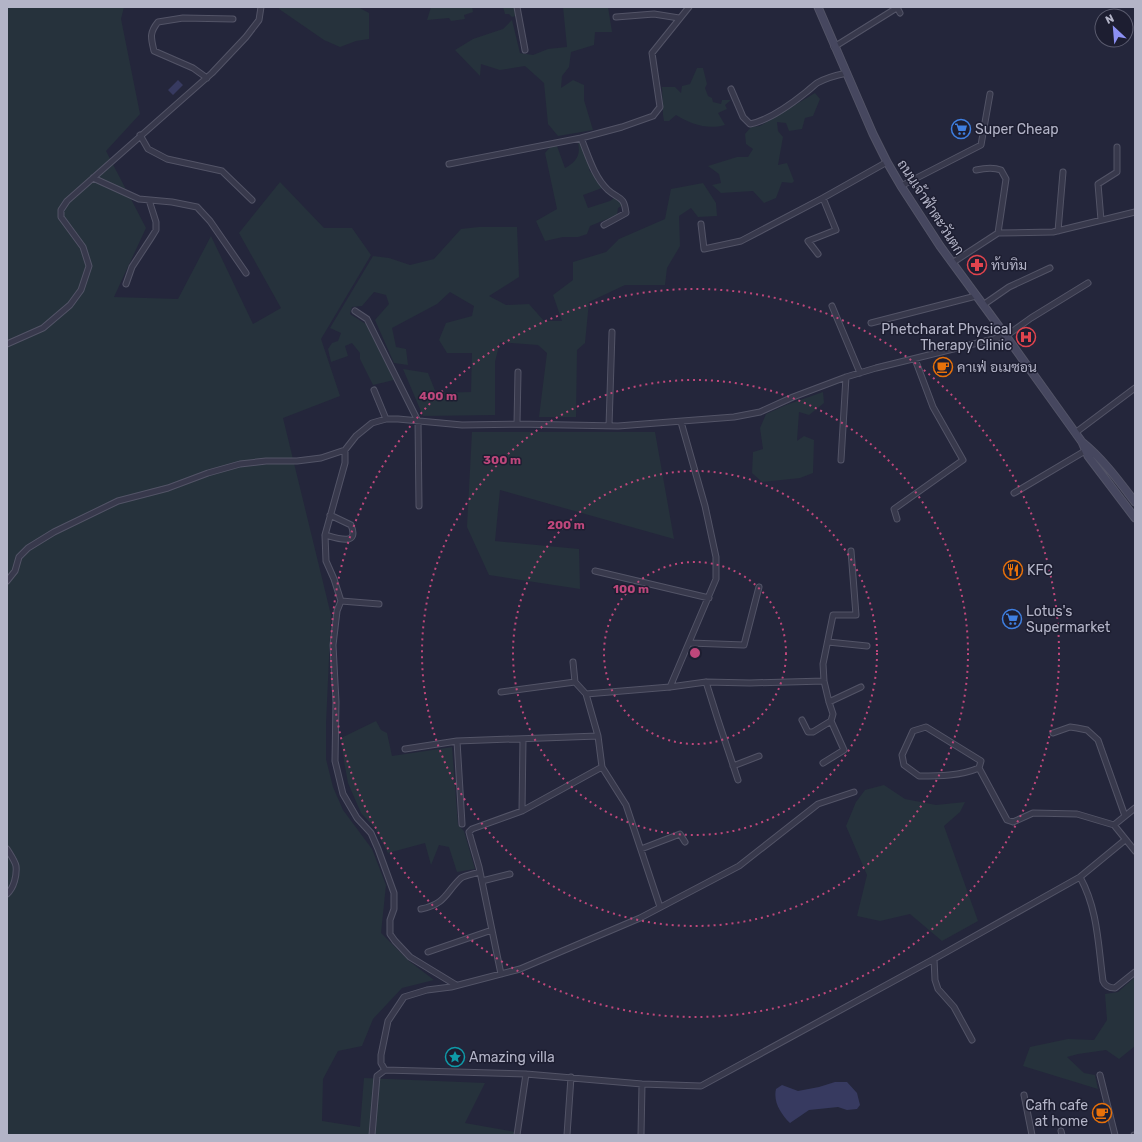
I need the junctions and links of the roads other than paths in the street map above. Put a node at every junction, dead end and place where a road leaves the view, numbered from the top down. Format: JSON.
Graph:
{"nodes":[{"id":1,"x":261,"y":7,"type":"edge"},
{"id":2,"x":517,"y":7,"type":"edge"},
{"id":3,"x":689,"y":7,"type":"edge"},
{"id":4,"x":818,"y":7,"type":"edge"},
{"id":5,"x":900,"y":12,"type":"dead end"},
{"id":6,"x":616,"y":17,"type":"dead end"},
{"id":7,"x":679,"y":18,"type":"junction"},
{"id":8,"x":233,"y":20,"type":"dead end"},
{"id":9,"x":834,"y":47,"type":"junction"},
{"id":10,"x":525,"y":50,"type":"dead end"},
{"id":11,"x":847,"y":73,"type":"junction"},
{"id":12,"x":207,"y":78,"type":"junction"},
{"id":13,"x":731,"y":89,"type":"dead end"},
{"id":14,"x":990,"y":94,"type":"dead end"},
{"id":15,"x":140,"y":135,"type":"junction"},
{"id":16,"x":581,"y":138,"type":"junction"},
{"id":17,"x":1117,"y":146,"type":"dead end"},
{"id":18,"x":887,"y":162,"type":"junction"},
{"id":19,"x":448,"y":164,"type":"dead end"},
{"id":20,"x":976,"y":170,"type":"dead end"},
{"id":21,"x":1063,"y":172,"type":"dead end"},
{"id":22,"x":93,"y":178,"type":"junction"},
{"id":23,"x":901,"y":186,"type":"junction"},
{"id":24,"x":823,"y":198,"type":"junction"},
{"id":25,"x":149,"y":200,"type":"junction"},
{"id":26,"x":252,"y":200,"type":"dead end"},
{"id":27,"x":1135,"y":212,"type":"edge"},
{"id":28,"x":1101,"y":220,"type":"junction"},
{"id":29,"x":701,"y":224,"type":"dead end"},
{"id":30,"x":604,"y":225,"type":"dead end"},
{"id":31,"x":1058,"y":231,"type":"junction"},
{"id":32,"x":998,"y":233,"type":"junction"},
{"id":33,"x":818,"y":254,"type":"dead end"},
{"id":34,"x":952,"y":263,"type":"junction"},
{"id":35,"x":1050,"y":268,"type":"dead end"},
{"id":36,"x":246,"y":273,"type":"dead end"},
{"id":37,"x":1088,"y":283,"type":"dead end"},
{"id":38,"x":126,"y":284,"type":"dead end"},
{"id":39,"x":976,"y":296,"type":"junction"},
{"id":40,"x":983,"y":305,"type":"junction"},
{"id":41,"x":832,"y":306,"type":"dead end"},
{"id":42,"x":355,"y":311,"type":"dead end"},
{"id":43,"x":871,"y":324,"type":"dead end"},
{"id":44,"x":612,"y":332,"type":"dead end"},
{"id":45,"x":1006,"y":336,"type":"junction"},
{"id":46,"x":7,"y":344,"type":"edge"},
{"id":47,"x":915,"y":359,"type":"junction"},
{"id":48,"x":518,"y":372,"type":"dead end"},
{"id":49,"x":860,"y":373,"type":"junction"},
{"id":50,"x":846,"y":377,"type":"junction"},
{"id":51,"x":1135,"y":388,"type":"edge"},
{"id":52,"x":374,"y":390,"type":"dead end"},
{"id":53,"x":386,"y":419,"type":"junction"},
{"id":54,"x":418,"y":421,"type":"junction"},
{"id":55,"x":681,"y":422,"type":"junction"},
{"id":56,"x":517,"y":424,"type":"junction"},
{"id":57,"x":610,"y":426,"type":"junction"},
{"id":58,"x":1075,"y":433,"type":"junction"},
{"id":59,"x":1082,"y":442,"type":"junction"},
{"id":60,"x":345,"y":450,"type":"junction"},
{"id":61,"x":1085,"y":451,"type":"junction"},
{"id":62,"x":840,"y":460,"type":"dead end"},
{"id":63,"x":1014,"y":493,"type":"dead end"},
{"id":64,"x":1135,"y":502,"type":"edge"},
{"id":65,"x":419,"y":506,"type":"dead end"},
{"id":66,"x":330,"y":515,"type":"junction"},
{"id":67,"x":1135,"y":518,"type":"edge"},
{"id":68,"x":897,"y":519,"type":"dead end"},
{"id":69,"x":325,"y":535,"type":"junction"},
{"id":70,"x":851,"y":551,"type":"dead end"},
{"id":71,"x":595,"y":571,"type":"dead end"},
{"id":72,"x":7,"y":581,"type":"edge"},
{"id":73,"x":759,"y":587,"type":"dead end"},
{"id":74,"x":709,"y":598,"type":"junction"},
{"id":75,"x":341,"y":601,"type":"junction"},
{"id":76,"x":379,"y":604,"type":"dead end"},
{"id":77,"x":828,"y":642,"type":"junction"},
{"id":78,"x":690,"y":643,"type":"junction"},
{"id":79,"x":867,"y":646,"type":"dead end"},
{"id":80,"x":573,"y":662,"type":"dead end"},
{"id":81,"x":824,"y":681,"type":"junction"},
{"id":82,"x":575,"y":682,"type":"junction"},
{"id":83,"x":706,"y":682,"type":"junction"},
{"id":84,"x":670,"y":687,"type":"junction"},
{"id":85,"x":861,"y":687,"type":"dead end"},
{"id":86,"x":501,"y":692,"type":"dead end"},
{"id":87,"x":586,"y":694,"type":"junction"},
{"id":88,"x":828,"y":702,"type":"junction"},
{"id":89,"x":802,"y":720,"type":"dead end"},
{"id":90,"x":832,"y":721,"type":"junction"},
{"id":91,"x":1053,"y":733,"type":"dead end"},
{"id":92,"x":598,"y":736,"type":"junction"},
{"id":93,"x":523,"y":739,"type":"junction"},
{"id":94,"x":457,"y":741,"type":"junction"},
{"id":95,"x":405,"y":749,"type":"dead end"},
{"id":96,"x":759,"y":756,"type":"dead end"},
{"id":97,"x":823,"y":763,"type":"dead end"},
{"id":98,"x":734,"y":766,"type":"junction"},
{"id":99,"x":602,"y":767,"type":"junction"},
{"id":100,"x":979,"y":768,"type":"junction"},
{"id":101,"x":738,"y":780,"type":"dead end"},
{"id":102,"x":854,"y":792,"type":"dead end"},
{"id":103,"x":1135,"y":808,"type":"edge"},
{"id":104,"x":522,"y":811,"type":"junction"},
{"id":105,"x":1125,"y":816,"type":"junction"},
{"id":106,"x":462,"y":824,"type":"dead end"},
{"id":107,"x":1114,"y":825,"type":"junction"},
{"id":108,"x":1125,"y":840,"type":"junction"},
{"id":109,"x":685,"y":842,"type":"dead end"},
{"id":110,"x":7,"y":848,"type":"edge"},
{"id":111,"x":641,"y":849,"type":"junction"},
{"id":112,"x":1135,"y":852,"type":"edge"},
{"id":113,"x":480,"y":872,"type":"junction"},
{"id":114,"x":510,"y":874,"type":"dead end"},
{"id":115,"x":1080,"y":877,"type":"junction"},
{"id":116,"x":482,"y":881,"type":"junction"},
{"id":117,"x":7,"y":894,"type":"edge"},
{"id":118,"x":660,"y":907,"type":"junction"},
{"id":119,"x":421,"y":909,"type":"dead end"},
{"id":120,"x":492,"y":930,"type":"junction"},
{"id":121,"x":428,"y":952,"type":"dead end"},
{"id":122,"x":934,"y":959,"type":"junction"},
{"id":123,"x":1135,"y":972,"type":"edge"},
{"id":124,"x":501,"y":974,"type":"junction"},
{"id":125,"x":456,"y":985,"type":"junction"},
{"id":126,"x":972,"y":1040,"type":"dead end"},
{"id":127,"x":385,"y":1070,"type":"junction"},
{"id":128,"x":526,"y":1074,"type":"junction"},
{"id":129,"x":1100,"y":1074,"type":"dead end"},
{"id":130,"x":570,"y":1077,"type":"junction"},
{"id":131,"x":642,"y":1084,"type":"junction"},
{"id":132,"x":1024,"y":1095,"type":"dead end"},
{"id":133,"x":372,"y":1135,"type":"edge"},
{"id":134,"x":517,"y":1135,"type":"edge"},
{"id":135,"x":567,"y":1135,"type":"edge"},
{"id":136,"x":641,"y":1135,"type":"edge"},
{"id":137,"x":1032,"y":1135,"type":"edge"},
{"id":138,"x":1114,"y":1135,"type":"edge"}],
"edges":[{"from":1,"to":12,"type":"street"},
{"from":2,"to":10,"type":"street"},
{"from":3,"to":7,"type":"street"},
{"from":4,"to":9,"type":"main road","name":"ถนนเจ้าฟ้าตะวันตก"},
{"from":5,"to":9,"type":"street"},
{"from":6,"to":7,"type":"street"},
{"from":7,"to":16,"type":"street"},
{"from":8,"to":12,"type":"street"},
{"from":9,"to":11,"type":"main road","name":"ถนนเจ้าฟ้าตะวันตก"},
{"from":11,"to":13,"type":"street"},
{"from":11,"to":18,"type":"main road","name":"ถนนเจ้าฟ้าตะวันตก"},
{"from":12,"to":15,"type":"street"},
{"from":14,"to":23,"type":"street"},
{"from":15,"to":22,"type":"street"},
{"from":15,"to":26,"type":"street"},
{"from":16,"to":19,"type":"street"},
{"from":16,"to":30,"type":"street"},
{"from":17,"to":28,"type":"street"},
{"from":18,"to":23,"type":"main road","name":"ถนนเจ้าฟ้าตะวันตก"},
{"from":18,"to":24,"type":"street"},
{"from":20,"to":32,"type":"street"},
{"from":21,"to":31,"type":"street"},
{"from":22,"to":25,"type":"street"},
{"from":22,"to":46,"type":"street"},
{"from":23,"to":34,"type":"main road","name":"ถนนเจ้าฟ้าตะวันตก"},
{"from":24,"to":29,"type":"street"},
{"from":24,"to":33,"type":"street"},
{"from":25,"to":36,"type":"street"},
{"from":25,"to":38,"type":"street"},
{"from":27,"to":28,"type":"street"},
{"from":28,"to":31,"type":"street"},
{"from":31,"to":32,"type":"street"},
{"from":32,"to":34,"type":"street"},
{"from":34,"to":39,"type":"main road","name":"ถนนเจ้าฟ้าตะวันตก"},
{"from":35,"to":40,"type":"street"},
{"from":37,"to":45,"type":"street"},
{"from":39,"to":40,"type":"main road","name":"ถนนเจ้าฟ้าตะวันตก"},
{"from":39,"to":43,"type":"street"},
{"from":40,"to":45,"type":"main road","name":"ถนนเจ้าฟ้าตะวันตก"},
{"from":41,"to":49,"type":"street"},
{"from":42,"to":54,"type":"street"},
{"from":44,"to":57,"type":"street"},
{"from":45,"to":47,"type":"street"},
{"from":45,"to":58,"type":"main road","name":"ถนนเจ้าฟ้าตะวันตก"},
{"from":47,"to":49,"type":"street"},
{"from":47,"to":68,"type":"street"},
{"from":48,"to":56,"type":"street"},
{"from":49,"to":50,"type":"street"},
{"from":50,"to":55,"type":"street"},
{"from":50,"to":62,"type":"street"},
{"from":51,"to":58,"type":"street"},
{"from":52,"to":53,"type":"street"},
{"from":53,"to":54,"type":"street"},
{"from":53,"to":60,"type":"street"},
{"from":54,"to":56,"type":"street"},
{"from":54,"to":65,"type":"street"},
{"from":55,"to":57,"type":"street"},
{"from":55,"to":74,"type":"street"},
{"from":56,"to":57,"type":"street"},
{"from":58,"to":59,"type":"main road","name":"ถนนเจ้าฟ้าตะวันตก"},
{"from":59,"to":61,"type":"main road","name":"ถนนเจ้าฟ้าตะวันตก"},
{"from":59,"to":64,"type":"main road","name":"ถนนเจ้าฟ้าตะวันตก"},
{"from":60,"to":66,"type":"street"},
{"from":60,"to":72,"type":"street"},
{"from":61,"to":63,"type":"street"},
{"from":61,"to":67,"type":"main road","name":"ถนนเจ้าฟ้าตะวันตก"},
{"from":66,"to":69,"type":"street"},
{"from":66,"to":69,"type":"street"},
{"from":69,"to":75,"type":"street"},
{"from":70,"to":77,"type":"street"},
{"from":71,"to":74,"type":"street"},
{"from":73,"to":78,"type":"street"},
{"from":74,"to":78,"type":"street"},
{"from":75,"to":76,"type":"street"},
{"from":75,"to":125,"type":"street"},
{"from":77,"to":79,"type":"street"},
{"from":77,"to":81,"type":"street"},
{"from":78,"to":84,"type":"street"},
{"from":80,"to":82,"type":"street"},
{"from":81,"to":83,"type":"street"},
{"from":81,"to":88,"type":"street"},
{"from":82,"to":86,"type":"street"},
{"from":82,"to":87,"type":"street"},
{"from":83,"to":84,"type":"street"},
{"from":83,"to":98,"type":"street"},
{"from":84,"to":87,"type":"street"},
{"from":85,"to":88,"type":"street"},
{"from":87,"to":92,"type":"street"},
{"from":88,"to":90,"type":"street"},
{"from":89,"to":90,"type":"street"},
{"from":90,"to":97,"type":"street"},
{"from":91,"to":105,"type":"street"},
{"from":92,"to":93,"type":"street"},
{"from":92,"to":99,"type":"street"},
{"from":93,"to":94,"type":"street"},
{"from":93,"to":104,"type":"street"},
{"from":94,"to":95,"type":"street"},
{"from":94,"to":106,"type":"street"},
{"from":96,"to":98,"type":"street"},
{"from":98,"to":101,"type":"street"},
{"from":99,"to":104,"type":"street"},
{"from":99,"to":111,"type":"street"},
{"from":100,"to":100,"type":"street"},
{"from":100,"to":107,"type":"street"},
{"from":102,"to":118,"type":"street"},
{"from":103,"to":105,"type":"street"},
{"from":104,"to":113,"type":"street"},
{"from":105,"to":107,"type":"street"},
{"from":107,"to":108,"type":"street"},
{"from":108,"to":112,"type":"street"},
{"from":108,"to":115,"type":"street"},
{"from":109,"to":111,"type":"street"},
{"from":110,"to":117,"type":"street"},
{"from":111,"to":118,"type":"street"},
{"from":113,"to":116,"type":"street"},
{"from":113,"to":119,"type":"street"},
{"from":114,"to":116,"type":"street"},
{"from":115,"to":122,"type":"street"},
{"from":115,"to":123,"type":"street"},
{"from":116,"to":120,"type":"street"},
{"from":118,"to":124,"type":"street"},
{"from":120,"to":121,"type":"street"},
{"from":120,"to":124,"type":"street"},
{"from":122,"to":126,"type":"street"},
{"from":122,"to":131,"type":"street"},
{"from":124,"to":125,"type":"street"},
{"from":125,"to":127,"type":"street"},
{"from":127,"to":128,"type":"street"},
{"from":127,"to":133,"type":"street"},
{"from":128,"to":130,"type":"street"},
{"from":128,"to":134,"type":"street"},
{"from":129,"to":138,"type":"street"},
{"from":130,"to":131,"type":"street"},
{"from":130,"to":135,"type":"street"},
{"from":131,"to":136,"type":"street"},
{"from":132,"to":137,"type":"street"}]}
